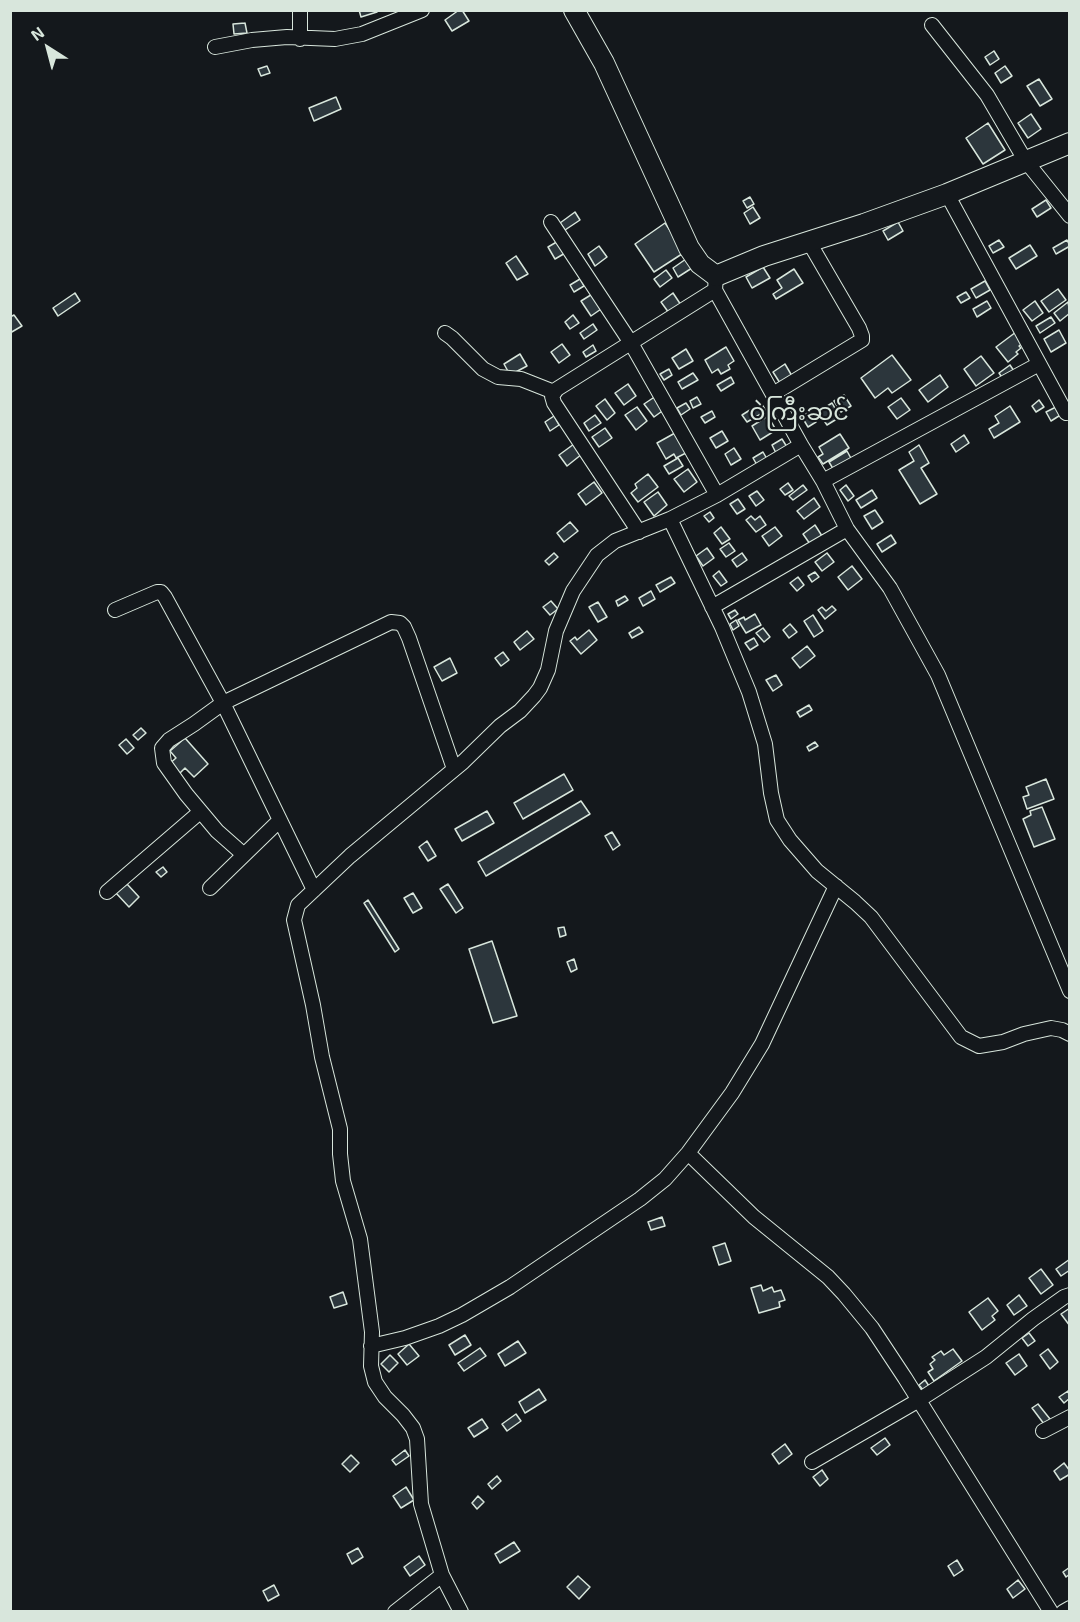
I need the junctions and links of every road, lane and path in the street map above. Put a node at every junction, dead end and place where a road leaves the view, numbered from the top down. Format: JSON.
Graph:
{"nodes":[{"id":1,"x":300,"y":10,"type":"edge"},
{"id":2,"x":422,"y":10,"type":"edge"},
{"id":3,"x":574,"y":10,"type":"edge"},
{"id":4,"x":932,"y":25,"type":"dead end"},
{"id":5,"x":300,"y":39,"type":"junction"},
{"id":6,"x":215,"y":47,"type":"dead end"},
{"id":7,"x":1070,"y":143,"type":"edge"},
{"id":8,"x":1025,"y":160,"type":"junction"},
{"id":9,"x":947,"y":194,"type":"junction"},
{"id":10,"x":1070,"y":216,"type":"edge"},
{"id":11,"x":551,"y":222,"type":"dead end"},
{"id":12,"x":809,"y":242,"type":"junction"},
{"id":13,"x":716,"y":283,"type":"junction"},
{"id":14,"x":445,"y":333,"type":"dead end"},
{"id":15,"x":631,"y":343,"type":"junction"},
{"id":16,"x":1039,"y":364,"type":"junction"},
{"id":17,"x":554,"y":392,"type":"junction"},
{"id":18,"x":773,"y":394,"type":"junction"},
{"id":19,"x":1066,"y":413,"type":"dead end"},
{"id":20,"x":801,"y":446,"type":"junction"},
{"id":21,"x":823,"y":482,"type":"junction"},
{"id":22,"x":717,"y":495,"type":"junction"},
{"id":23,"x":670,"y":519,"type":"junction"},
{"id":24,"x":847,"y":529,"type":"junction"},
{"id":25,"x":639,"y":532,"type":"junction"},
{"id":26,"x":712,"y":607,"type":"junction"},
{"id":27,"x":116,"y":610,"type":"dead end"},
{"id":28,"x":223,"y":703,"type":"junction"},
{"id":29,"x":454,"y":769,"type":"junction"},
{"id":30,"x":200,"y":812,"type":"junction"},
{"id":31,"x":280,"y":820,"type":"junction"},
{"id":32,"x":243,"y":854,"type":"junction"},
{"id":33,"x":836,"y":886,"type":"junction"},
{"id":34,"x":210,"y":888,"type":"dead end"},
{"id":35,"x":314,"y":890,"type":"junction"},
{"id":36,"x":107,"y":892,"type":"dead end"},
{"id":37,"x":1070,"y":991,"type":"edge"},
{"id":38,"x":1070,"y":1034,"type":"edge"},
{"id":39,"x":688,"y":1153,"type":"junction"},
{"id":40,"x":1070,"y":1295,"type":"edge"},
{"id":41,"x":371,"y":1346,"type":"junction"},
{"id":42,"x":919,"y":1401,"type":"junction"},
{"id":43,"x":1070,"y":1417,"type":"edge"},
{"id":44,"x":1043,"y":1431,"type":"dead end"},
{"id":45,"x":812,"y":1462,"type":"dead end"},
{"id":46,"x":442,"y":1575,"type":"junction"},
{"id":47,"x":1070,"y":1608,"type":"edge"},
{"id":48,"x":395,"y":1611,"type":"edge"},
{"id":49,"x":461,"y":1611,"type":"edge"},
{"id":50,"x":1051,"y":1611,"type":"edge"},
{"id":51,"x":1063,"y":1611,"type":"edge"}],
"edges":[{"from":1,"to":5,"type":"street"},
{"from":2,"to":5,"type":"street"},
{"from":3,"to":13,"type":"street"},
{"from":4,"to":8,"type":"street"},
{"from":5,"to":6,"type":"street"},
{"from":7,"to":8,"type":"street"},
{"from":8,"to":9,"type":"street"},
{"from":8,"to":10,"type":"street"},
{"from":9,"to":12,"type":"street"},
{"from":9,"to":16,"type":"street"},
{"from":11,"to":15,"type":"street"},
{"from":12,"to":13,"type":"street"},
{"from":12,"to":18,"type":"street"},
{"from":13,"to":15,"type":"street"},
{"from":13,"to":18,"type":"street"},
{"from":14,"to":17,"type":"street"},
{"from":15,"to":17,"type":"street"},
{"from":15,"to":22,"type":"street"},
{"from":16,"to":19,"type":"street"},
{"from":16,"to":21,"type":"street"},
{"from":17,"to":25,"type":"street"},
{"from":18,"to":20,"type":"street"},
{"from":20,"to":21,"type":"street"},
{"from":20,"to":22,"type":"street"},
{"from":21,"to":24,"type":"street"},
{"from":22,"to":23,"type":"street"},
{"from":23,"to":25,"type":"street"},
{"from":23,"to":26,"type":"street"},
{"from":24,"to":26,"type":"street"},
{"from":24,"to":37,"type":"street"},
{"from":25,"to":29,"type":"street"},
{"from":26,"to":33,"type":"street"},
{"from":27,"to":28,"type":"street"},
{"from":28,"to":29,"type":"street"},
{"from":28,"to":30,"type":"street"},
{"from":28,"to":31,"type":"street"},
{"from":29,"to":35,"type":"street"},
{"from":30,"to":32,"type":"street"},
{"from":30,"to":36,"type":"street"},
{"from":31,"to":32,"type":"street"},
{"from":31,"to":35,"type":"street"},
{"from":32,"to":34,"type":"street"},
{"from":33,"to":38,"type":"street"},
{"from":33,"to":39,"type":"street"},
{"from":35,"to":41,"type":"street"},
{"from":39,"to":41,"type":"street"},
{"from":39,"to":42,"type":"street"},
{"from":40,"to":42,"type":"street"},
{"from":41,"to":46,"type":"street"},
{"from":42,"to":45,"type":"street"},
{"from":42,"to":50,"type":"street"},
{"from":43,"to":44,"type":"street"},
{"from":46,"to":48,"type":"street"},
{"from":46,"to":49,"type":"street"},
{"from":47,"to":51,"type":"street"}]}
